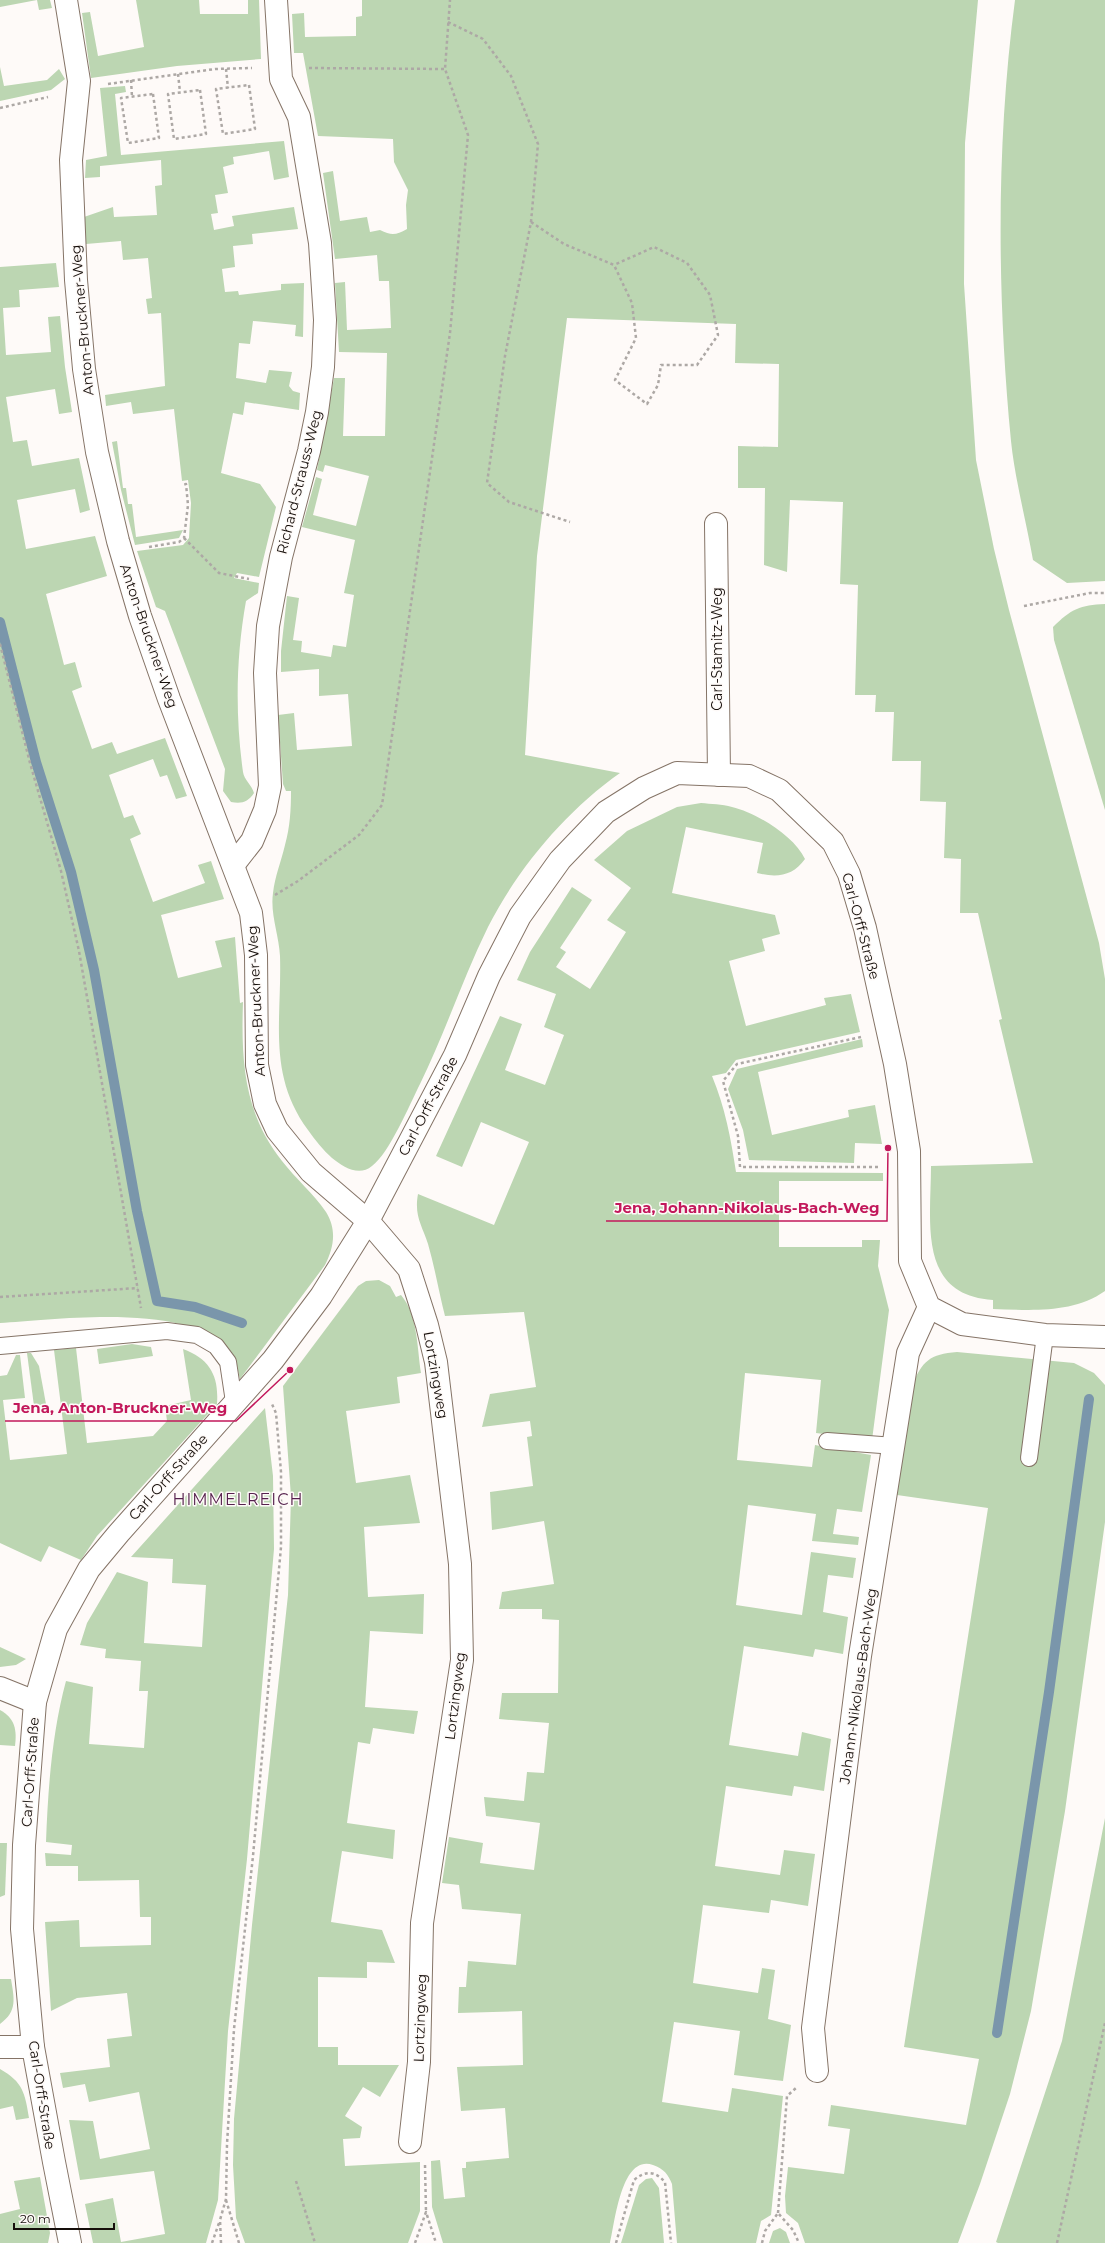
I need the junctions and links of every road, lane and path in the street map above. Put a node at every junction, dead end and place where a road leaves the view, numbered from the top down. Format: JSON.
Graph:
{"nodes":[{"id":1,"x":66,"y":0,"type":"edge"},
{"id":2,"x":276,"y":0,"type":"edge"},
{"id":3,"x":450,"y":0,"type":"edge"},
{"id":4,"x":448,"y":22,"type":"junction"},
{"id":5,"x":226,"y":68,"type":"junction"},
{"id":6,"x":279,"y":68,"type":"junction"},
{"id":7,"x":445,"y":69,"type":"junction"},
{"id":8,"x":178,"y":74,"type":"junction"},
{"id":9,"x":131,"y":80,"type":"junction"},
{"id":10,"x":78,"y":88,"type":"junction"},
{"id":11,"x":228,"y":88,"type":"junction"},
{"id":12,"x":180,"y":92,"type":"junction"},
{"id":13,"x":132,"y":97,"type":"junction"},
{"id":14,"x":0,"y":108,"type":"edge"},
{"id":15,"x":531,"y":222,"type":"junction"},
{"id":16,"x":614,"y":265,"type":"junction"},
{"id":17,"x":183,"y":485,"type":"dead end"},
{"id":18,"x":570,"y":522,"type":"dead end"},
{"id":19,"x":716,"y":524,"type":"dead end"},
{"id":20,"x":184,"y":538,"type":"junction"},
{"id":21,"x":120,"y":551,"type":"junction"},
{"id":22,"x":275,"y":584,"type":"junction"},
{"id":23,"x":1105,"y":593,"type":"edge"},
{"id":24,"x":1024,"y":606,"type":"dead end"},
{"id":25,"x":0,"y":644,"type":"edge"},
{"id":26,"x":719,"y":774,"type":"junction"},
{"id":27,"x":234,"y":864,"type":"junction"},
{"id":28,"x":273,"y":896,"type":"dead end"},
{"id":29,"x":867,"y":1035,"type":"dead end"},
{"id":30,"x":888,"y":1167,"type":"dead end"},
{"id":31,"x":368,"y":1222,"type":"junction"},
{"id":32,"x":138,"y":1288,"type":"junction"},
{"id":33,"x":0,"y":1297,"type":"edge"},
{"id":34,"x":929,"y":1307,"type":"junction"},
{"id":35,"x":142,"y":1316,"type":"dead end"},
{"id":36,"x":1045,"y":1335,"type":"junction"},
{"id":37,"x":1105,"y":1337,"type":"edge"},
{"id":38,"x":0,"y":1346,"type":"edge"},
{"id":39,"x":259,"y":1374,"type":"junction"},
{"id":40,"x":234,"y":1402,"type":"junction"},
{"id":41,"x":827,"y":1441,"type":"dead end"},
{"id":42,"x":895,"y":1446,"type":"junction"},
{"id":43,"x":1029,"y":1458,"type":"dead end"},
{"id":44,"x":0,"y":1688,"type":"edge"},
{"id":45,"x":35,"y":1702,"type":"junction"},
{"id":46,"x":1105,"y":2023,"type":"edge"},
{"id":47,"x":0,"y":2047,"type":"edge"},
{"id":48,"x":33,"y":2047,"type":"junction"},
{"id":49,"x":817,"y":2071,"type":"joint"},
{"id":50,"x":410,"y":2142,"type":"joint"},
{"id":51,"x":296,"y":2181,"type":"dead end"},
{"id":52,"x":226,"y":2199,"type":"junction"},
{"id":53,"x":426,"y":2212,"type":"junction"},
{"id":54,"x":778,"y":2213,"type":"junction"},
{"id":55,"x":220,"y":2220,"type":"junction"},
{"id":56,"x":70,"y":2243,"type":"edge"},
{"id":57,"x":212,"y":2243,"type":"edge"},
{"id":58,"x":221,"y":2243,"type":"edge"},
{"id":59,"x":239,"y":2243,"type":"edge"},
{"id":60,"x":315,"y":2243,"type":"edge"},
{"id":61,"x":415,"y":2243,"type":"edge"},
{"id":62,"x":436,"y":2243,"type":"edge"},
{"id":63,"x":616,"y":2243,"type":"edge"},
{"id":64,"x":671,"y":2243,"type":"edge"},
{"id":65,"x":762,"y":2243,"type":"edge"},
{"id":66,"x":799,"y":2243,"type":"edge"},
{"id":67,"x":1057,"y":2243,"type":"edge"}],
"edges":[{"from":1,"to":10,"type":"street","name":"Anton-Bruckner-Weg"},
{"from":2,"to":6,"type":"street","name":"Richard-Strauss-Weg"},
{"from":3,"to":4,"type":"path"},
{"from":4,"to":7,"type":"path"},
{"from":4,"to":15,"type":"path"},
{"from":5,"to":6,"type":"path"},
{"from":5,"to":8,"type":"path"},
{"from":5,"to":11,"type":"path"},
{"from":6,"to":7,"type":"path"},
{"from":6,"to":22,"type":"street","name":"Richard-Strauss-Weg"},
{"from":7,"to":28,"type":"path"},
{"from":8,"to":9,"type":"path"},
{"from":8,"to":12,"type":"path"},
{"from":9,"to":10,"type":"path"},
{"from":9,"to":13,"type":"path"},
{"from":10,"to":14,"type":"path"},
{"from":10,"to":21,"type":"street","name":"Anton-Bruckner-Weg"},
{"from":11,"to":11,"type":"path"},
{"from":12,"to":12,"type":"path"},
{"from":13,"to":13,"type":"path"},
{"from":15,"to":16,"type":"path"},
{"from":15,"to":18,"type":"path"},
{"from":16,"to":16,"type":"path"},
{"from":17,"to":20,"type":"path"},
{"from":19,"to":26,"type":"street","name":"Carl-Stamitz-Weg"},
{"from":20,"to":21,"type":"path"},
{"from":20,"to":22,"type":"path"},
{"from":21,"to":27,"type":"street","name":"Anton-Bruckner-Weg"},
{"from":22,"to":27,"type":"street","name":"Richard-Strauss-Weg"},
{"from":23,"to":24,"type":"path"},
{"from":25,"to":32,"type":"path"},
{"from":26,"to":31,"type":"street","name":"Carl-Orff-Straße"},
{"from":26,"to":34,"type":"street","name":"Carl-Orff-Straße"},
{"from":27,"to":31,"type":"street","name":"Anton-Bruckner-Weg"},
{"from":29,"to":30,"type":"path"},
{"from":31,"to":39,"type":"street","name":"Carl-Orff-Straße"},
{"from":31,"to":50,"type":"street","name":"Lortzingweg"},
{"from":32,"to":33,"type":"path"},
{"from":32,"to":35,"type":"path"},
{"from":34,"to":36,"type":"street"},
{"from":34,"to":42,"type":"street","name":"Johann-Nikolaus-Bach-Weg"},
{"from":36,"to":37,"type":"street"},
{"from":36,"to":43,"type":"lane"},
{"from":38,"to":40,"type":"lane"},
{"from":39,"to":40,"type":"street","name":"Carl-Orff-Straße"},
{"from":39,"to":52,"type":"path"},
{"from":40,"to":45,"type":"street","name":"Carl-Orff-Straße"},
{"from":41,"to":42,"type":"lane"},
{"from":42,"to":49,"type":"street","name":"Johann-Nikolaus-Bach-Weg"},
{"from":44,"to":45,"type":"street"},
{"from":45,"to":48,"type":"street","name":"Carl-Orff-Straße"},
{"from":46,"to":67,"type":"path"},
{"from":47,"to":48,"type":"street"},
{"from":48,"to":56,"type":"street","name":"Carl-Orff-Straße"},
{"from":49,"to":54,"type":"path"},
{"from":50,"to":53,"type":"path"},
{"from":51,"to":60,"type":"path"},
{"from":52,"to":55,"type":"path"},
{"from":52,"to":59,"type":"path"},
{"from":53,"to":61,"type":"path"},
{"from":53,"to":62,"type":"path"},
{"from":54,"to":65,"type":"path"},
{"from":54,"to":66,"type":"path"},
{"from":55,"to":57,"type":"path"},
{"from":55,"to":58,"type":"path"},
{"from":63,"to":64,"type":"path"}]}
